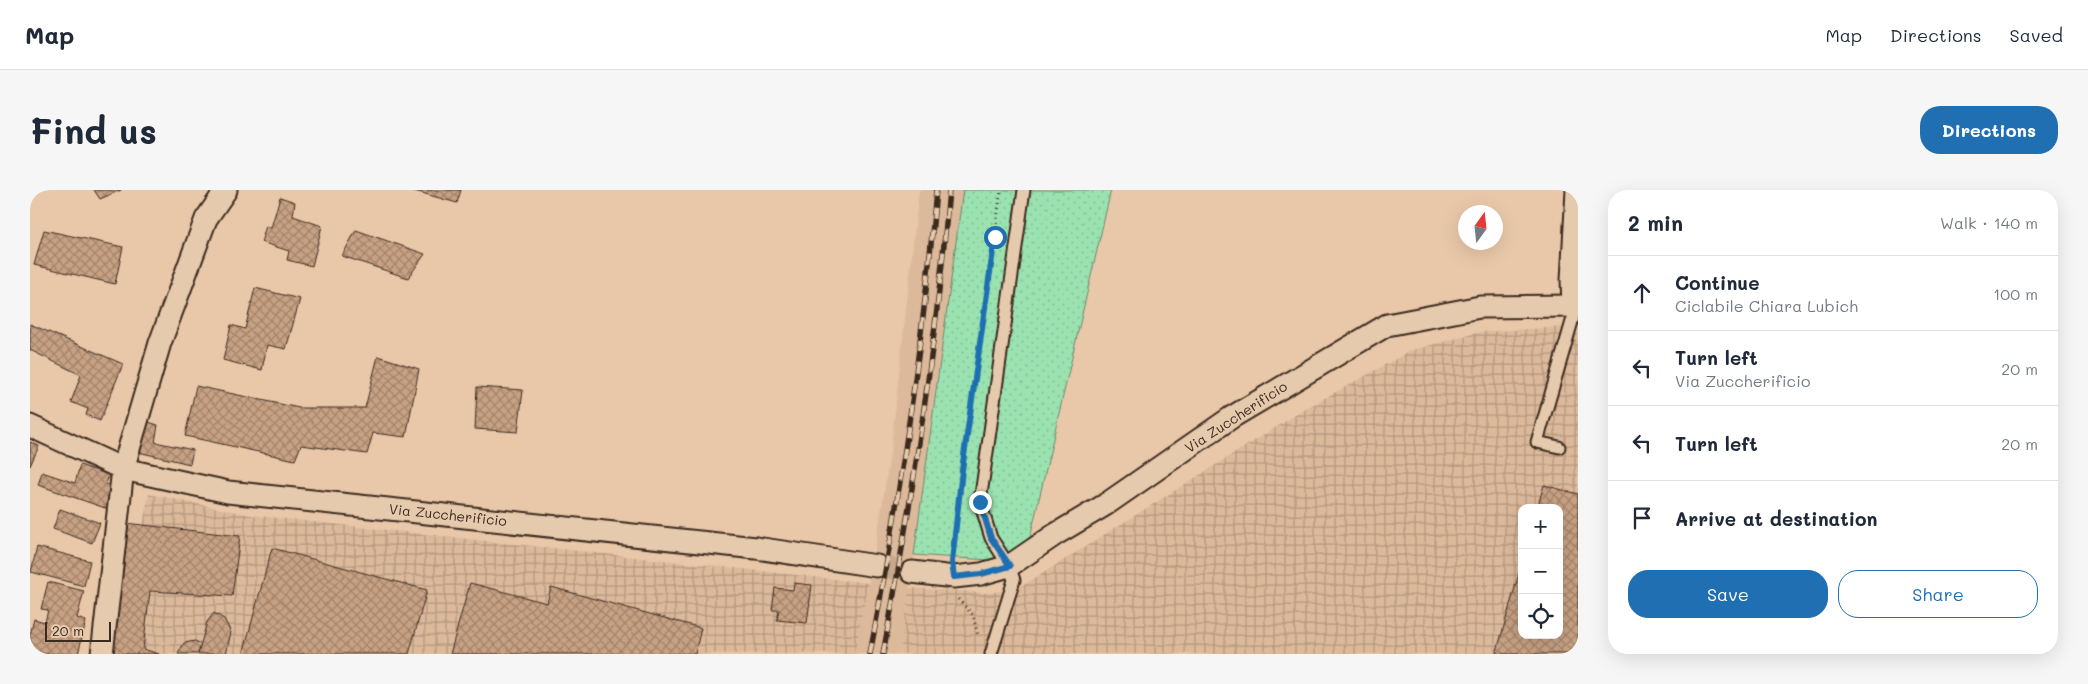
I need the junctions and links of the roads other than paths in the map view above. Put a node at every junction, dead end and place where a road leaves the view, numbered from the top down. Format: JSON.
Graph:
{"nodes":[{"id":1,"x":226,"y":190,"type":"edge"},
{"id":2,"x":1024,"y":190,"type":"edge"},
{"id":3,"x":1577,"y":190,"type":"edge"},
{"id":4,"x":1575,"y":306,"type":"edge"},
{"id":5,"x":30,"y":426,"type":"edge"},
{"id":6,"x":1559,"y":447,"type":"dead end"},
{"id":7,"x":123,"y":469,"type":"junction"},
{"id":8,"x":876,"y":566,"type":"tunnel mouth"},
{"id":9,"x":1010,"y":566,"type":"junction"},
{"id":10,"x":912,"y":572,"type":"tunnel mouth"},
{"id":11,"x":102,"y":654,"type":"edge"},
{"id":12,"x":991,"y":654,"type":"edge"}],
"edges":[{"from":1,"to":7,"type":"street"},
{"from":2,"to":9,"type":"lane"},
{"from":3,"to":4,"type":"street"},
{"from":4,"to":6,"type":"lane"},
{"from":4,"to":9,"type":"street","name":"Via Zuccherificio"},
{"from":5,"to":7,"type":"street","name":"Via Zuccherificio"},
{"from":7,"to":8,"type":"street","name":"Via Zuccherificio"},
{"from":7,"to":11,"type":"street"},
{"from":9,"to":10,"type":"street","name":"Via Zuccherificio"},
{"from":9,"to":12,"type":"lane"}]}
